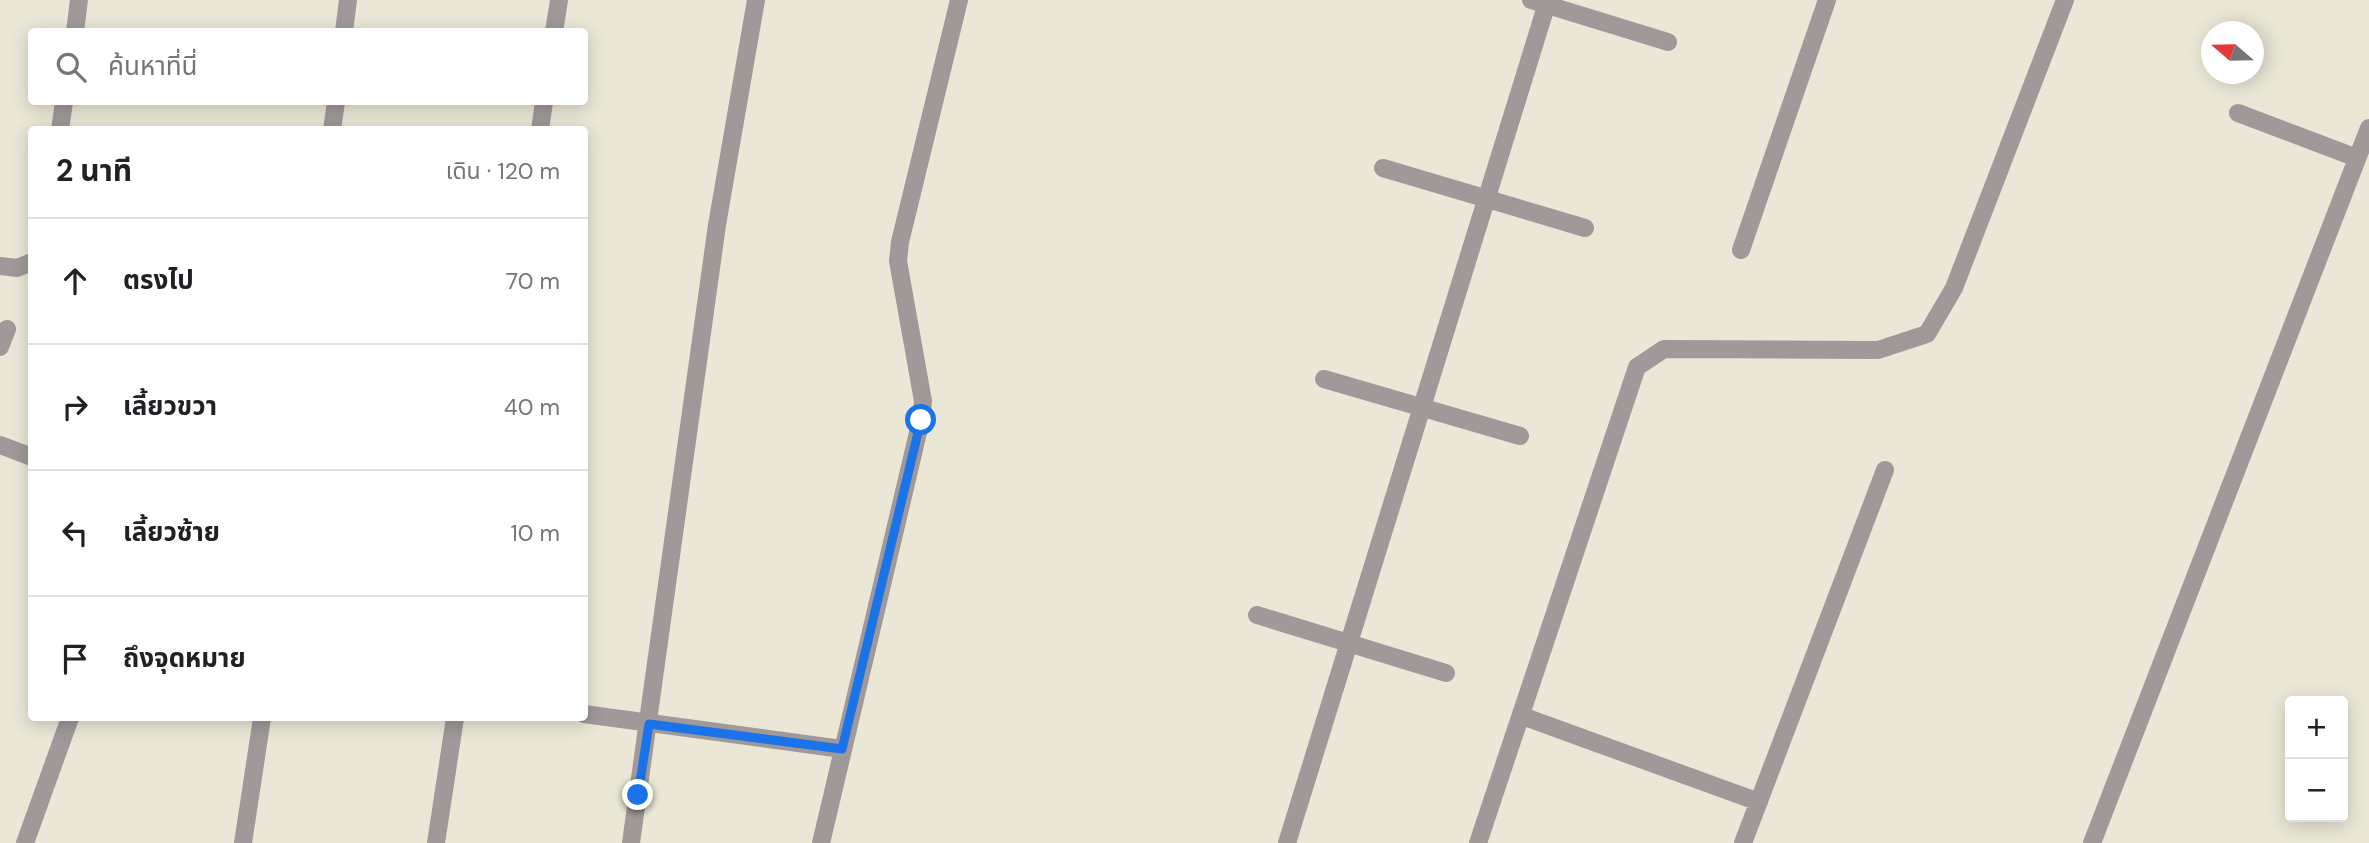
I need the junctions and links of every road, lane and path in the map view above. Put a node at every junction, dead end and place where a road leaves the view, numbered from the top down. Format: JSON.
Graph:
{"nodes":[{"id":1,"x":79,"y":0,"type":"edge"},
{"id":2,"x":348,"y":0,"type":"edge"},
{"id":3,"x":559,"y":0,"type":"edge"},
{"id":4,"x":756,"y":0,"type":"edge"},
{"id":5,"x":959,"y":0,"type":"edge"},
{"id":6,"x":1827,"y":0,"type":"edge"},
{"id":7,"x":2065,"y":0,"type":"edge"},
{"id":8,"x":1541,"y":2,"type":"edge"},
{"id":9,"x":76,"y":28,"type":"edge"},
{"id":10,"x":344,"y":28,"type":"edge"},
{"id":11,"x":555,"y":28,"type":"edge"},
{"id":12,"x":1668,"y":42,"type":"dead end"},
{"id":13,"x":64,"y":105,"type":"edge"},
{"id":14,"x":336,"y":105,"type":"edge"},
{"id":15,"x":544,"y":105,"type":"edge"},
{"id":16,"x":2238,"y":113,"type":"dead end"},
{"id":17,"x":61,"y":126,"type":"edge"},
{"id":18,"x":333,"y":126,"type":"edge"},
{"id":19,"x":541,"y":126,"type":"edge"},
{"id":20,"x":2369,"y":128,"type":"edge"},
{"id":21,"x":2357,"y":158,"type":"junction"},
{"id":22,"x":1383,"y":168,"type":"dead end"},
{"id":23,"x":1487,"y":199,"type":"junction"},
{"id":24,"x":1585,"y":228,"type":"dead end"},
{"id":25,"x":1741,"y":250,"type":"dead end"},
{"id":26,"x":28,"y":264,"type":"edge"},
{"id":27,"x":0,"y":266,"type":"edge"},
{"id":28,"x":6,"y":329,"type":"dead end"},
{"id":29,"x":0,"y":347,"type":"edge"},
{"id":30,"x":1324,"y":379,"type":"dead end"},
{"id":31,"x":1422,"y":408,"type":"junction"},
{"id":32,"x":1520,"y":436,"type":"dead end"},
{"id":33,"x":0,"y":445,"type":"edge"},
{"id":34,"x":28,"y":456,"type":"edge"},
{"id":35,"x":1885,"y":470,"type":"dead end"},
{"id":36,"x":1256,"y":615,"type":"dead end"},
{"id":37,"x":1349,"y":643,"type":"junction"},
{"id":38,"x":1446,"y":673,"type":"dead end"},
{"id":39,"x":588,"y":715,"type":"edge"},
{"id":40,"x":1522,"y":716,"type":"junction"},
{"id":41,"x":69,"y":721,"type":"edge"},
{"id":42,"x":262,"y":721,"type":"edge"},
{"id":43,"x":455,"y":721,"type":"edge"},
{"id":44,"x":649,"y":724,"type":"junction"},
{"id":45,"x":842,"y":749,"type":"junction"},
{"id":46,"x":1759,"y":802,"type":"junction"},
{"id":47,"x":24,"y":843,"type":"edge"},
{"id":48,"x":243,"y":843,"type":"edge"},
{"id":49,"x":436,"y":843,"type":"edge"},
{"id":50,"x":631,"y":843,"type":"edge"},
{"id":51,"x":821,"y":843,"type":"edge"},
{"id":52,"x":1287,"y":843,"type":"edge"},
{"id":53,"x":1478,"y":843,"type":"edge"},
{"id":54,"x":1743,"y":843,"type":"edge"},
{"id":55,"x":2092,"y":843,"type":"edge"}],
"edges":[{"from":1,"to":9,"type":"street"},
{"from":2,"to":10,"type":"street"},
{"from":3,"to":11,"type":"street"},
{"from":4,"to":44,"type":"street"},
{"from":5,"to":45,"type":"street"},
{"from":6,"to":25,"type":"street"},
{"from":7,"to":40,"type":"street"},
{"from":8,"to":12,"type":"street"},
{"from":8,"to":23,"type":"street"},
{"from":13,"to":17,"type":"street"},
{"from":14,"to":18,"type":"street"},
{"from":15,"to":19,"type":"street"},
{"from":16,"to":21,"type":"street"},
{"from":20,"to":21,"type":"street"},
{"from":21,"to":55,"type":"street"},
{"from":22,"to":23,"type":"street"},
{"from":23,"to":24,"type":"street"},
{"from":23,"to":31,"type":"street"},
{"from":26,"to":27,"type":"street"},
{"from":28,"to":29,"type":"street"},
{"from":30,"to":31,"type":"street"},
{"from":31,"to":32,"type":"street"},
{"from":31,"to":37,"type":"street"},
{"from":33,"to":34,"type":"street"},
{"from":35,"to":46,"type":"street"},
{"from":36,"to":37,"type":"street"},
{"from":37,"to":38,"type":"street"},
{"from":37,"to":52,"type":"street"},
{"from":39,"to":44,"type":"street"},
{"from":40,"to":46,"type":"street"},
{"from":40,"to":53,"type":"street"},
{"from":41,"to":47,"type":"street"},
{"from":42,"to":48,"type":"street"},
{"from":43,"to":49,"type":"street"},
{"from":44,"to":45,"type":"street"},
{"from":44,"to":50,"type":"street"},
{"from":45,"to":51,"type":"street"},
{"from":46,"to":54,"type":"street"}]}
